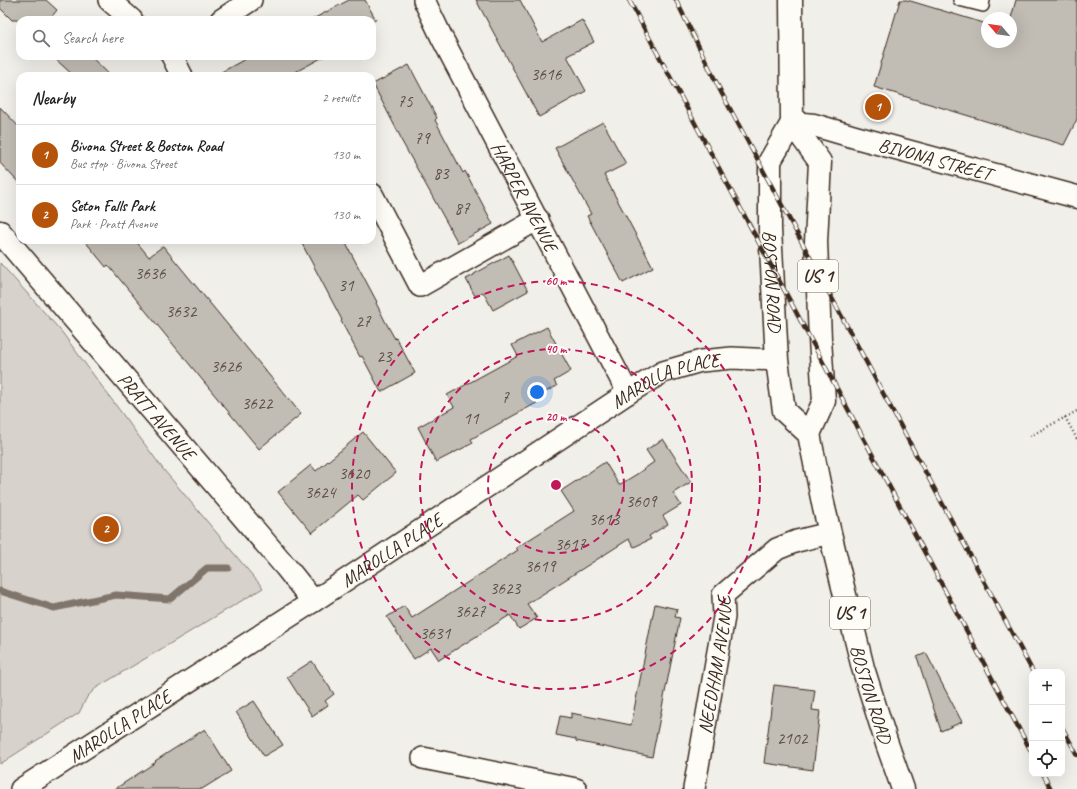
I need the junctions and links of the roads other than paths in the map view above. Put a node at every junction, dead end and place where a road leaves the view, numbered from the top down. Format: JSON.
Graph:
{"nodes":[{"id":1,"x":109,"y":0,"type":"edge"},
{"id":2,"x":251,"y":0,"type":"edge"},
{"id":3,"x":424,"y":0,"type":"edge"},
{"id":4,"x":791,"y":0,"type":"edge"},
{"id":5,"x":959,"y":0,"type":"edge"},
{"id":6,"x":984,"y":0,"type":"edge"},
{"id":7,"x":127,"y":16,"type":"edge"},
{"id":8,"x":227,"y":16,"type":"edge"},
{"id":9,"x":174,"y":60,"type":"edge"},
{"id":10,"x":180,"y":72,"type":"edge"},
{"id":11,"x":792,"y":123,"type":"junction"},
{"id":12,"x":1077,"y":197,"type":"edge"},
{"id":13,"x":376,"y":202,"type":"edge"},
{"id":14,"x":538,"y":219,"type":"junction"},
{"id":15,"x":0,"y":232,"type":"edge"},
{"id":16,"x":777,"y":360,"type":"junction"},
{"id":17,"x":628,"y":393,"type":"junction"},
{"id":18,"x":809,"y":434,"type":"junction"},
{"id":19,"x":830,"y":533,"type":"junction"},
{"id":20,"x":312,"y":601,"type":"junction"},
{"id":21,"x":423,"y":758,"type":"dead end"},
{"id":22,"x":21,"y":789,"type":"edge"},
{"id":23,"x":576,"y":789,"type":"edge"},
{"id":24,"x":694,"y":789,"type":"edge"},
{"id":25,"x":902,"y":789,"type":"edge"}],
"edges":[{"from":1,"to":7,"type":"street"},
{"from":2,"to":8,"type":"street"},
{"from":3,"to":14,"type":"street","name":"HARPER AVENUE"},
{"from":4,"to":11,"type":"main road"},
{"from":5,"to":6,"type":"lane"},
{"from":9,"to":10,"type":"street"},
{"from":11,"to":12,"type":"main road","name":"BIVONA STREET"},
{"from":11,"to":16,"type":"main road","name":"BOSTON ROAD","number":"US 1"},
{"from":11,"to":18,"type":"main road","number":"US 1"},
{"from":13,"to":14,"type":"street"},
{"from":14,"to":17,"type":"street","name":"HARPER AVENUE"},
{"from":15,"to":20,"type":"main road","name":"PRATT AVENUE"},
{"from":16,"to":17,"type":"street","name":"MAROLLA PLACE"},
{"from":16,"to":18,"type":"main road","name":"BOSTON ROAD","number":"US 1"},
{"from":17,"to":20,"type":"street","name":"MAROLLA PLACE"},
{"from":18,"to":19,"type":"main road","name":"BOSTON ROAD","number":"US 1"},
{"from":19,"to":24,"type":"street","name":"NEEDHAM AVENUE"},
{"from":19,"to":25,"type":"main road","name":"BOSTON ROAD","number":"US 1"},
{"from":20,"to":22,"type":"street","name":"MAROLLA PLACE"},
{"from":21,"to":23,"type":"street"}]}
